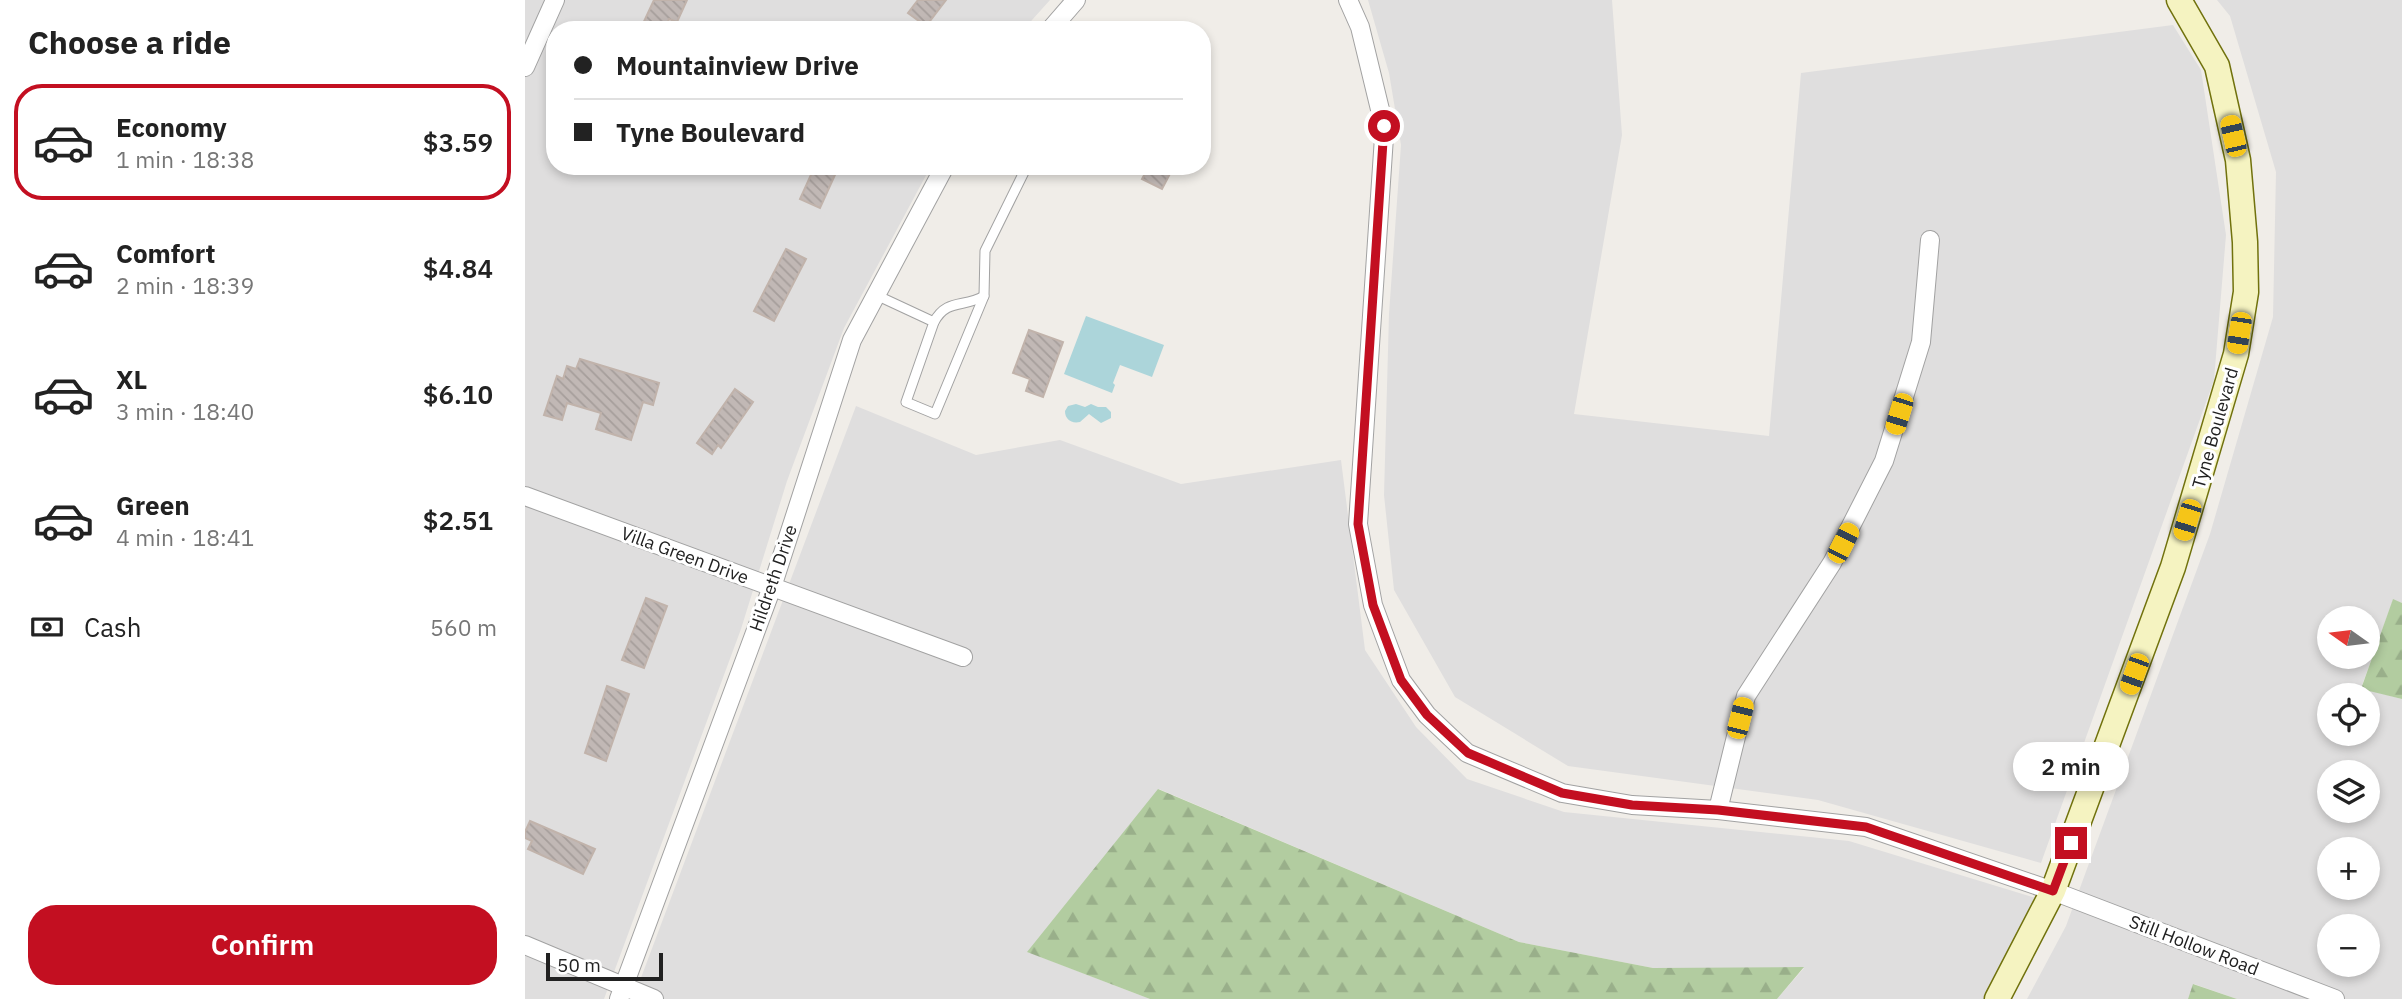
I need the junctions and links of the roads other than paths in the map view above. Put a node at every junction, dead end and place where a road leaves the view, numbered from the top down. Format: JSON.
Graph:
{"nodes":[{"id":1,"x":555,"y":0,"type":"edge"},
{"id":2,"x":1076,"y":0,"type":"edge"},
{"id":3,"x":1348,"y":0,"type":"edge"},
{"id":4,"x":2179,"y":0,"type":"edge"},
{"id":5,"x":1058,"y":21,"type":"edge"},
{"id":6,"x":525,"y":67,"type":"edge"},
{"id":7,"x":940,"y":175,"type":"edge"},
{"id":8,"x":1023,"y":175,"type":"edge"},
{"id":9,"x":1930,"y":240,"type":"dead end"},
{"id":10,"x":876,"y":295,"type":"junction"},
{"id":11,"x":984,"y":296,"type":"junction"},
{"id":12,"x":934,"y":322,"type":"junction"},
{"id":13,"x":525,"y":496,"type":"edge"},
{"id":14,"x":772,"y":587,"type":"junction"},
{"id":15,"x":963,"y":657,"type":"dead end"},
{"id":16,"x":1718,"y":810,"type":"junction"},
{"id":17,"x":2053,"y":891,"type":"junction"},
{"id":18,"x":525,"y":945,"type":"edge"},
{"id":19,"x":621,"y":993,"type":"edge"},
{"id":20,"x":654,"y":999,"type":"edge"},
{"id":21,"x":1997,"y":999,"type":"edge"},
{"id":22,"x":2335,"y":999,"type":"edge"}],
"edges":[{"from":1,"to":6,"type":"street"},
{"from":2,"to":5,"type":"street"},
{"from":3,"to":16,"type":"street","name":"Still Hollow Road"},
{"from":4,"to":17,"type":"street","name":"Tyne Boulevard"},
{"from":7,"to":10,"type":"street","name":"Hildreth Drive"},
{"from":8,"to":11,"type":"lane"},
{"from":9,"to":16,"type":"street"},
{"from":10,"to":12,"type":"lane"},
{"from":10,"to":14,"type":"street","name":"Hildreth Drive"},
{"from":11,"to":12,"type":"lane"},
{"from":11,"to":12,"type":"lane"},
{"from":13,"to":14,"type":"street","name":"Villa Green Drive"},
{"from":14,"to":15,"type":"street","name":"Villa Green Drive"},
{"from":14,"to":19,"type":"street","name":"Hildreth Drive"},
{"from":16,"to":17,"type":"street","name":"Still Hollow Road"},
{"from":17,"to":21,"type":"street","name":"Tyne Boulevard"},
{"from":17,"to":22,"type":"street","name":"Still Hollow Road"},
{"from":18,"to":19,"type":"street"},
{"from":19,"to":20,"type":"street"}]}
